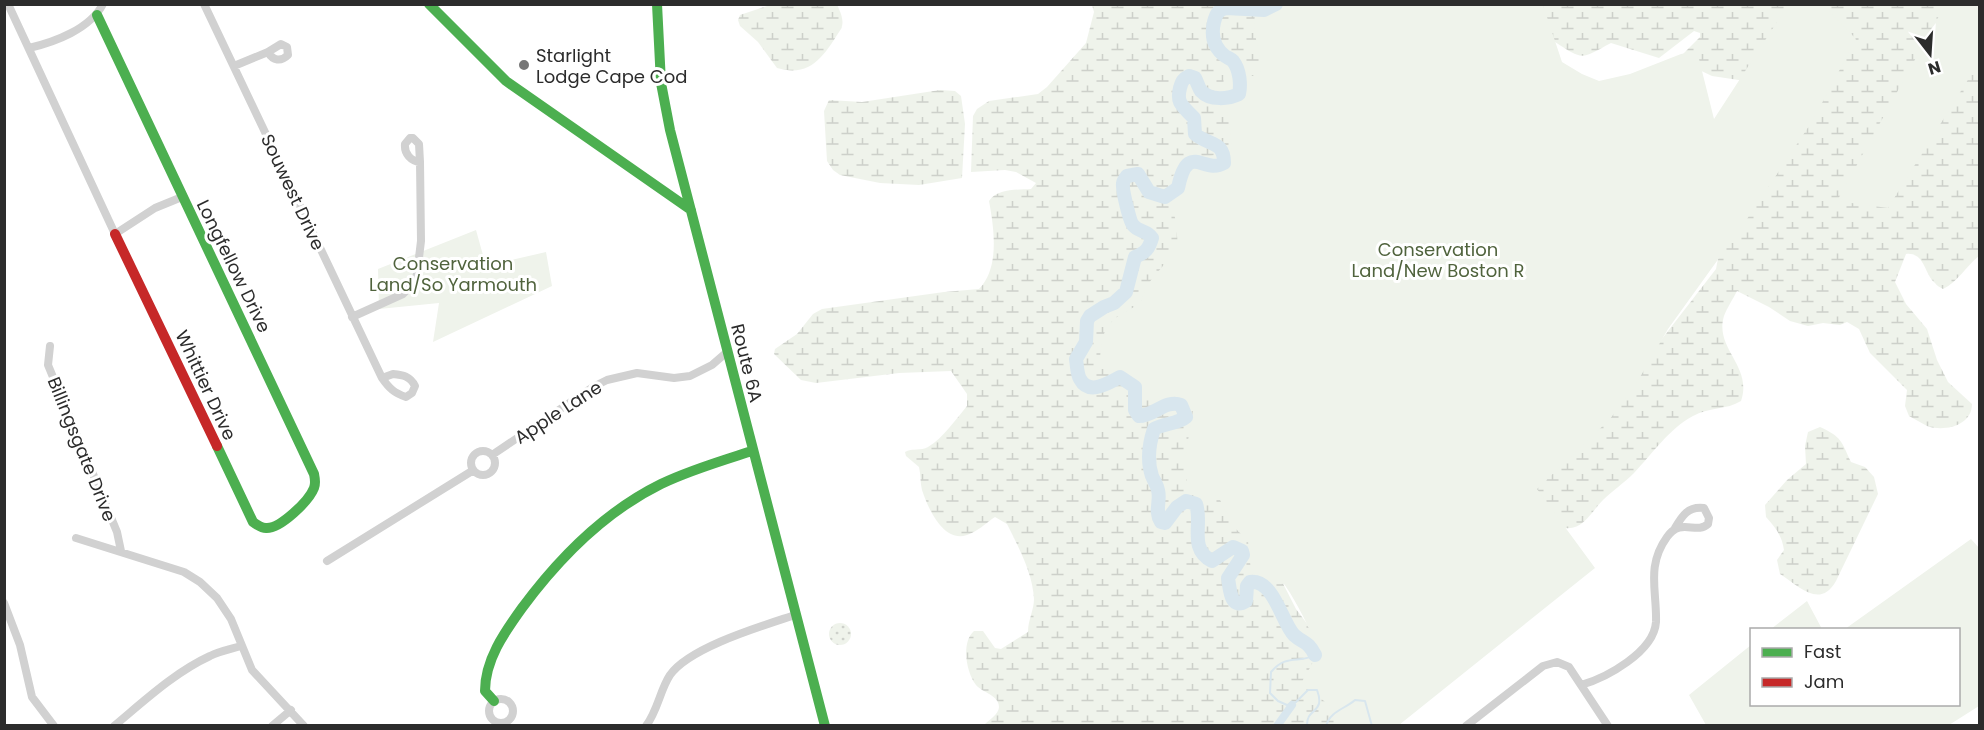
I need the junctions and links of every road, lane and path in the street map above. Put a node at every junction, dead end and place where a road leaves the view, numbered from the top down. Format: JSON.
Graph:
{"nodes":[{"id":1,"x":8,"y":4,"type":"edge"},
{"id":2,"x":103,"y":4,"type":"edge"},
{"id":3,"x":204,"y":4,"type":"edge"},
{"id":4,"x":429,"y":4,"type":"edge"},
{"id":5,"x":657,"y":4,"type":"edge"},
{"id":6,"x":97,"y":15,"type":"junction"},
{"id":7,"x":29,"y":48,"type":"junction"},
{"id":8,"x":268,"y":52,"type":"dead end"},
{"id":9,"x":234,"y":66,"type":"junction"},
{"id":10,"x":420,"y":162,"type":"dead end"},
{"id":11,"x":182,"y":197,"type":"junction"},
{"id":12,"x":691,"y":210,"type":"junction"},
{"id":13,"x":115,"y":234,"type":"junction"},
{"id":14,"x":352,"y":317,"type":"junction"},
{"id":15,"x":50,"y":346,"type":"dead end"},
{"id":16,"x":727,"y":352,"type":"junction"},
{"id":17,"x":382,"y":378,"type":"dead end"},
{"id":18,"x":752,"y":451,"type":"junction"},
{"id":19,"x":492,"y":455,"type":"junction"},
{"id":20,"x":472,"y":471,"type":"junction"},
{"id":21,"x":281,"y":524,"type":"joint"},
{"id":22,"x":1675,"y":528,"type":"dead end"},
{"id":23,"x":76,"y":538,"type":"dead end"},
{"id":24,"x":122,"y":551,"type":"junction"},
{"id":25,"x":327,"y":561,"type":"dead end"},
{"id":26,"x":4,"y":603,"type":"edge"},
{"id":27,"x":795,"y":615,"type":"junction"},
{"id":28,"x":242,"y":645,"type":"junction"},
{"id":29,"x":1581,"y":685,"type":"junction"},
{"id":30,"x":494,"y":701,"type":"dead end"},
{"id":31,"x":291,"y":710,"type":"junction"},
{"id":32,"x":1466,"y":725,"type":"edge"},
{"id":33,"x":54,"y":726,"type":"edge"},
{"id":34,"x":114,"y":726,"type":"edge"},
{"id":35,"x":272,"y":726,"type":"edge"},
{"id":36,"x":304,"y":726,"type":"edge"},
{"id":37,"x":646,"y":726,"type":"edge"},
{"id":38,"x":825,"y":726,"type":"edge"},
{"id":39,"x":1608,"y":726,"type":"edge"}],
"edges":[{"from":1,"to":7,"type":"street","name":"Whittier Drive"},
{"from":2,"to":6,"type":"street"},
{"from":3,"to":9,"type":"street","name":"Souwest Drive"},
{"from":4,"to":12,"type":"street"},
{"from":5,"to":12,"type":"street","name":"Route 6A"},
{"from":6,"to":7,"type":"street"},
{"from":6,"to":11,"type":"street","name":"Longfellow Drive"},
{"from":7,"to":13,"type":"street","name":"Whittier Drive"},
{"from":8,"to":9,"type":"street"},
{"from":9,"to":14,"type":"street","name":"Souwest Drive"},
{"from":10,"to":14,"type":"street"},
{"from":11,"to":13,"type":"street"},
{"from":11,"to":21,"type":"street","name":"Longfellow Drive"},
{"from":12,"to":16,"type":"street","name":"Route 6A"},
{"from":13,"to":21,"type":"street","name":"Whittier Drive"},
{"from":14,"to":17,"type":"street","name":"Souwest Drive"},
{"from":15,"to":24,"type":"street","name":"Billingsgate Drive"},
{"from":16,"to":18,"type":"street","name":"Route 6A"},
{"from":16,"to":19,"type":"street","name":"Apple Lane"},
{"from":18,"to":27,"type":"street","name":"Route 6A"},
{"from":18,"to":30,"type":"street"},
{"from":19,"to":20,"type":"street","name":"Apple Lane"},
{"from":19,"to":20,"type":"street","name":"Apple Lane"},
{"from":20,"to":25,"type":"street","name":"Apple Lane"},
{"from":22,"to":29,"type":"street"},
{"from":23,"to":24,"type":"street"},
{"from":24,"to":28,"type":"street"},
{"from":26,"to":33,"type":"street"},
{"from":27,"to":37,"type":"street"},
{"from":27,"to":38,"type":"street","name":"Route 6A"},
{"from":28,"to":31,"type":"street"},
{"from":28,"to":34,"type":"street"},
{"from":29,"to":32,"type":"street"},
{"from":29,"to":39,"type":"street"},
{"from":31,"to":35,"type":"street"},
{"from":31,"to":36,"type":"street"}]}
